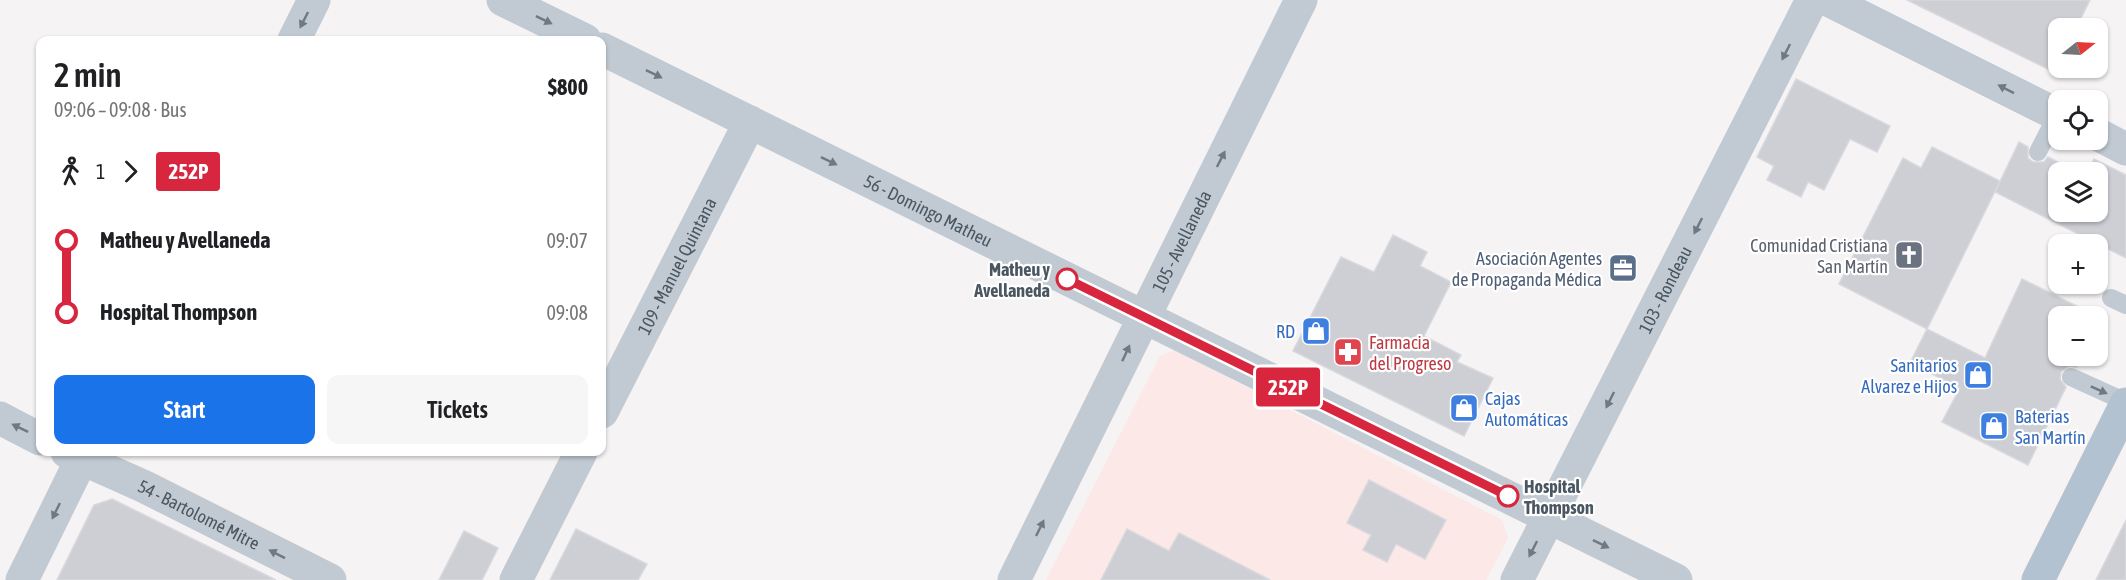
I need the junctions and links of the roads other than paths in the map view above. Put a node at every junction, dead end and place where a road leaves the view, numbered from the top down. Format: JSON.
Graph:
{"nodes":[{"id":1,"x":314,"y":0,"type":"edge"},
{"id":2,"x":503,"y":0,"type":"edge"},
{"id":3,"x":1301,"y":0,"type":"edge"},
{"id":4,"x":1812,"y":0,"type":"edge"},
{"id":5,"x":1828,"y":0,"type":"edge"},
{"id":6,"x":296,"y":36,"type":"edge"},
{"id":7,"x":577,"y":36,"type":"edge"},
{"id":8,"x":606,"y":50,"type":"edge"},
{"id":9,"x":2048,"y":110,"type":"edge"},
{"id":10,"x":750,"y":122,"type":"junction"},
{"id":11,"x":2048,"y":133,"type":"edge"},
{"id":12,"x":2108,"y":140,"type":"edge"},
{"id":13,"x":2126,"y":149,"type":"edge"},
{"id":14,"x":2038,"y":152,"type":"dead end"},
{"id":15,"x":1143,"y":315,"type":"junction"},
{"id":16,"x":2071,"y":377,"type":"dead end"},
{"id":17,"x":2126,"y":403,"type":"edge"},
{"id":18,"x":606,"y":404,"type":"edge"},
{"id":19,"x":0,"y":418,"type":"edge"},
{"id":20,"x":36,"y":436,"type":"edge"},
{"id":21,"x":77,"y":456,"type":"edge"},
{"id":22,"x":82,"y":456,"type":"edge"},
{"id":23,"x":579,"y":456,"type":"edge"},
{"id":24,"x":1549,"y":518,"type":"junction"},
{"id":25,"x":22,"y":580,"type":"edge"},
{"id":26,"x":330,"y":580,"type":"edge"},
{"id":27,"x":516,"y":580,"type":"edge"},
{"id":28,"x":1014,"y":580,"type":"edge"},
{"id":29,"x":1517,"y":580,"type":"edge"},
{"id":30,"x":1676,"y":580,"type":"edge"},
{"id":31,"x":2038,"y":580,"type":"edge"}],
"edges":[{"from":1,"to":6,"type":"street","one_way":true},
{"from":2,"to":7,"type":"street","one_way":true},
{"from":15,"to":3,"type":"street","name":"105 - Avellaneda","one_way":true},
{"from":4,"to":24,"type":"street","name":"103 - Rondeau","one_way":true},
{"from":9,"to":5,"type":"street","one_way":true},
{"from":8,"to":10,"type":"street","name":"56 - Domingo Matheu","one_way":true},
{"from":10,"to":15,"type":"street","name":"56 - Domingo Matheu","one_way":true},
{"from":10,"to":18,"type":"street","name":"109 - Manuel Quintana"},
{"from":11,"to":14,"type":"lane"},
{"from":12,"to":13,"type":"street"},
{"from":15,"to":24,"type":"street","name":"56 - Domingo Matheu"},
{"from":28,"to":15,"type":"street","name":"105 - Avellaneda","one_way":true},
{"from":16,"to":17,"type":"lane","one_way":true},
{"from":17,"to":31,"type":"main road"},
{"from":20,"to":19,"type":"street","one_way":true},
{"from":21,"to":25,"type":"street","one_way":true},
{"from":26,"to":22,"type":"street","name":"54 - Bartolomé Mitre","one_way":true},
{"from":23,"to":27,"type":"street"},
{"from":24,"to":29,"type":"street","name":"103 - Rondeau","one_way":true},
{"from":24,"to":30,"type":"street","name":"56 - Domingo Matheu","one_way":true}]}
